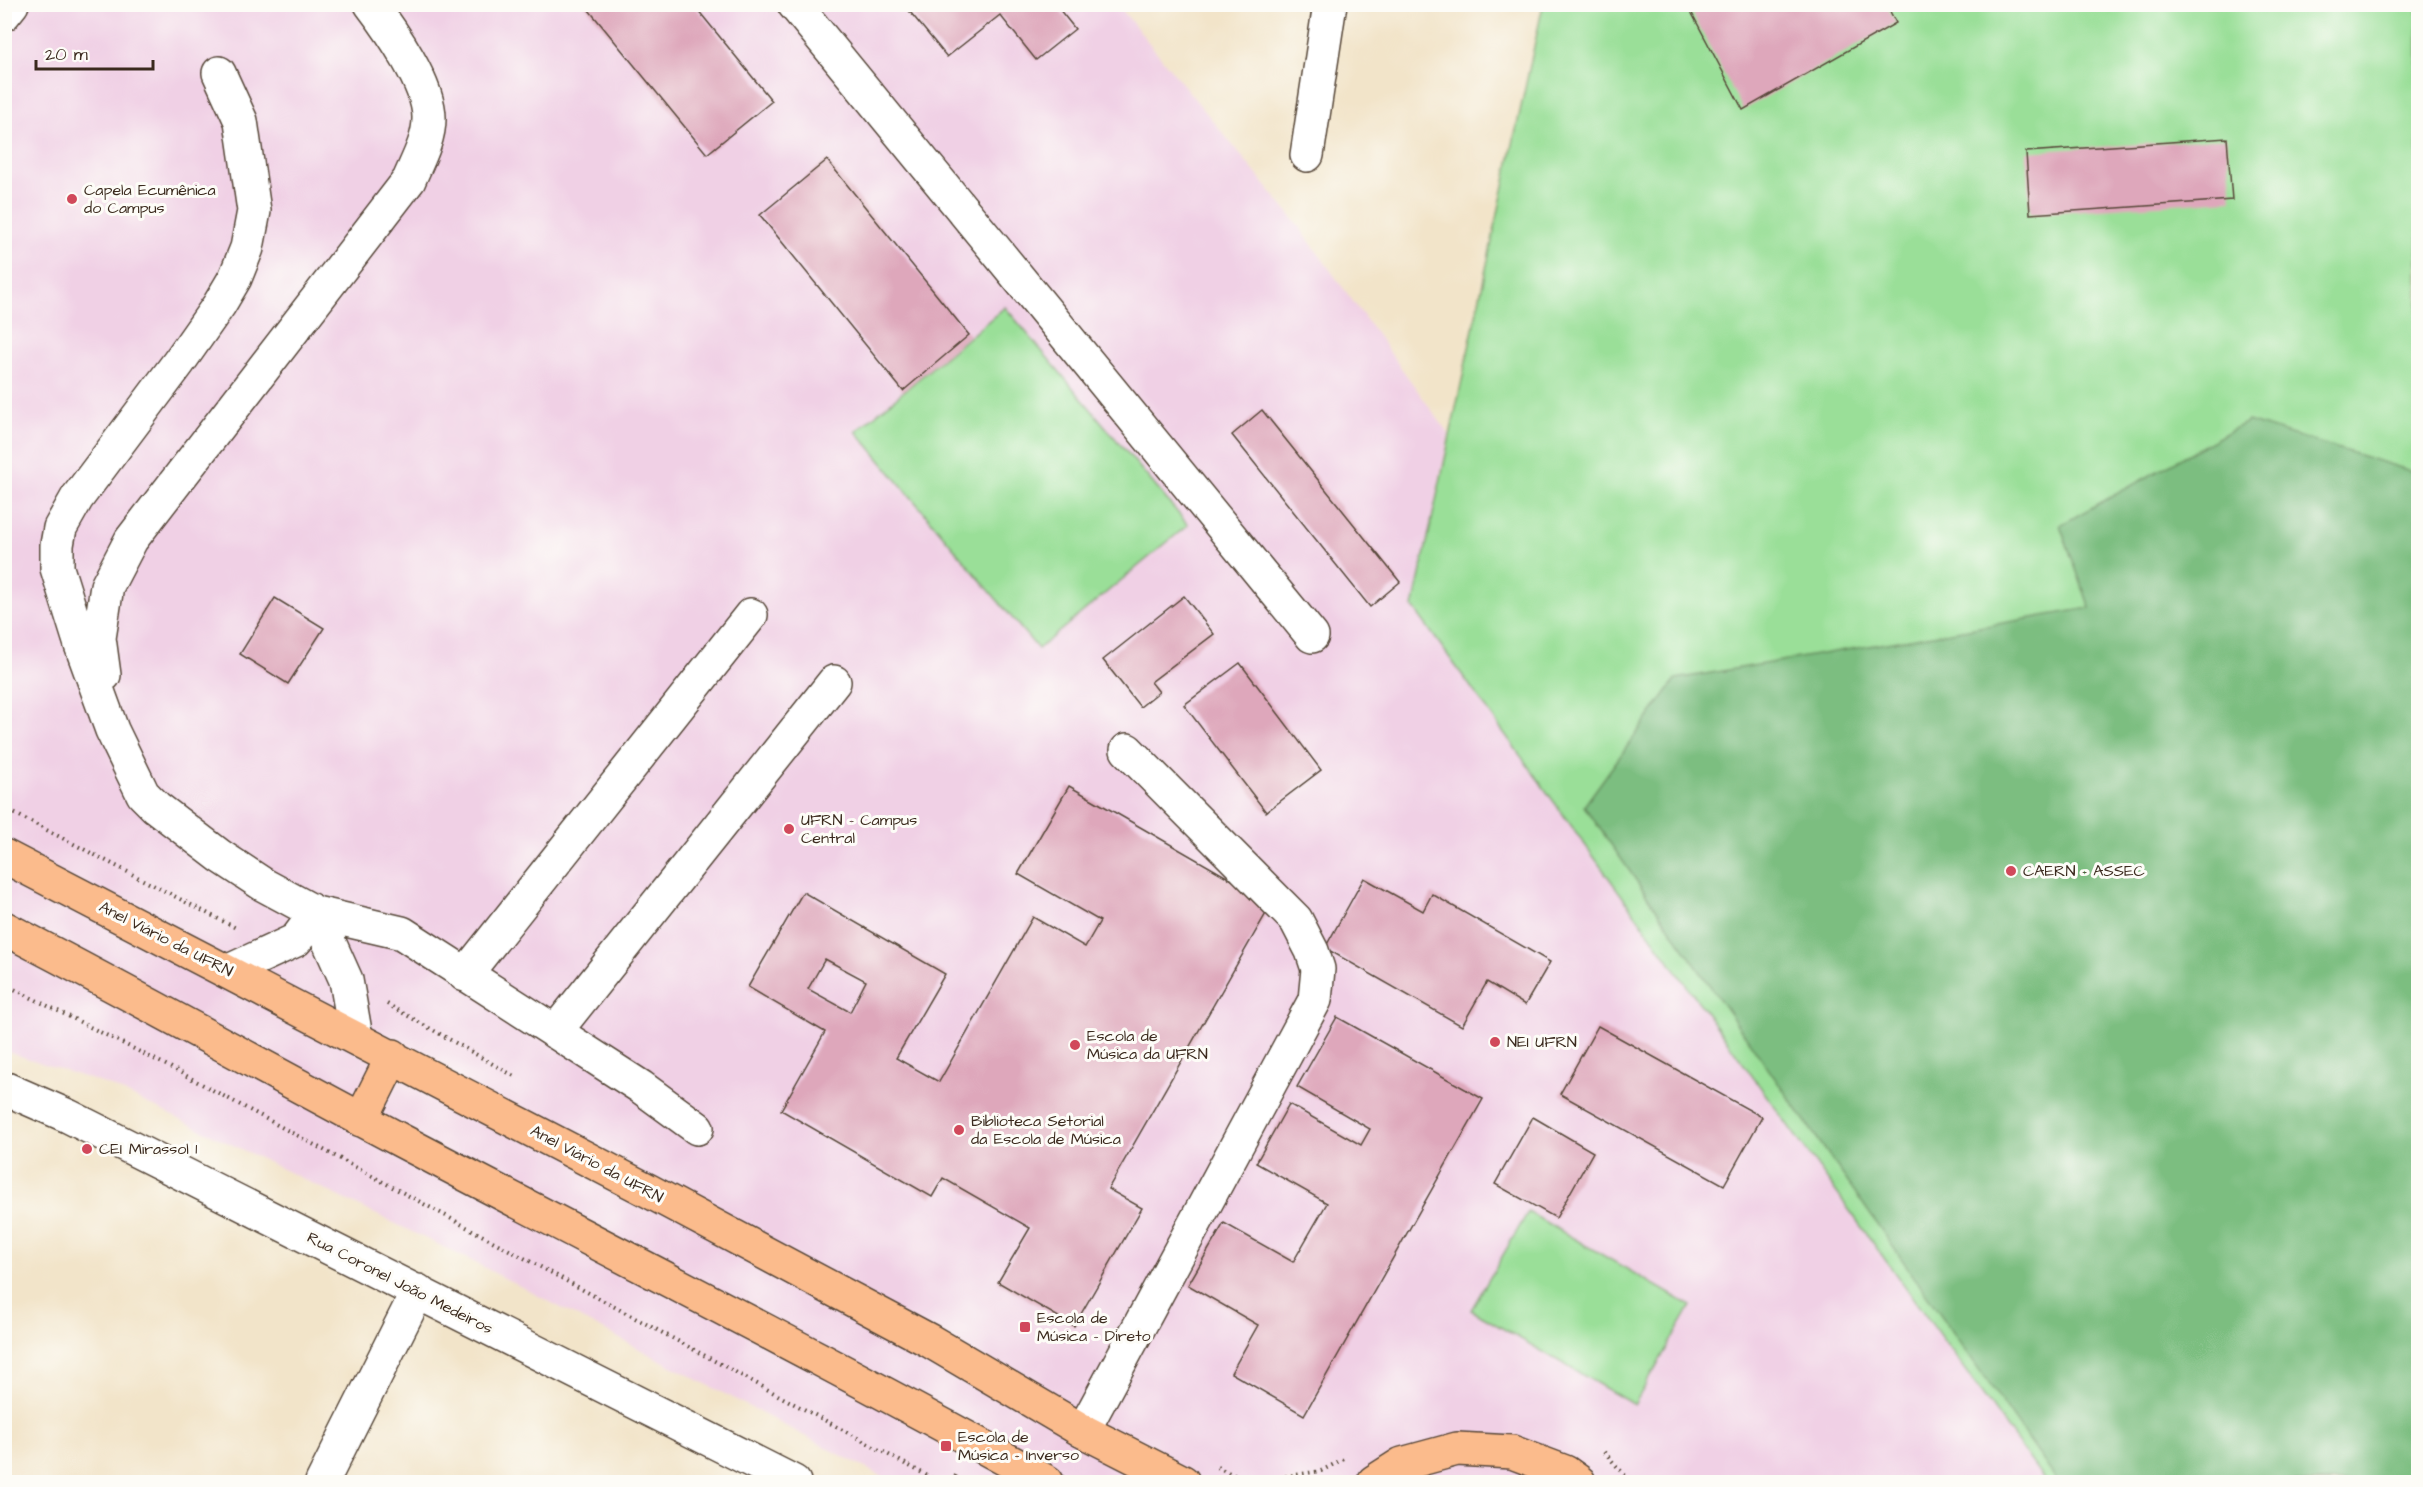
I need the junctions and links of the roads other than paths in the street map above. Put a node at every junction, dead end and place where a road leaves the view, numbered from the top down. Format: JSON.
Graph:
{"nodes":[{"id":1,"x":12,"y":4,"type":"edge"},
{"id":2,"x":371,"y":4,"type":"edge"},
{"id":3,"x":794,"y":4,"type":"edge"},
{"id":4,"x":1330,"y":4,"type":"edge"},
{"id":5,"x":4,"y":14,"type":"edge"},
{"id":6,"x":219,"y":73,"type":"dead end"},
{"id":7,"x":1306,"y":155,"type":"dead end"},
{"id":8,"x":751,"y":615,"type":"dead end"},
{"id":9,"x":1312,"y":636,"type":"dead end"},
{"id":10,"x":834,"y":682,"type":"dead end"},
{"id":11,"x":112,"y":730,"type":"junction"},
{"id":12,"x":1126,"y":750,"type":"dead end"},
{"id":13,"x":4,"y":856,"type":"edge"},
{"id":14,"x":316,"y":914,"type":"junction"},
{"id":15,"x":4,"y":927,"type":"edge"},
{"id":16,"x":229,"y":971,"type":"junction"},
{"id":17,"x":465,"y":975,"type":"junction"},
{"id":18,"x":555,"y":1032,"type":"junction"},
{"id":19,"x":356,"y":1037,"type":"junction"},
{"id":20,"x":393,"y":1056,"type":"junction"},
{"id":21,"x":4,"y":1088,"type":"edge"},
{"id":22,"x":361,"y":1120,"type":"junction"},
{"id":23,"x":697,"y":1128,"type":"dead end"},
{"id":24,"x":418,"y":1291,"type":"junction"},
{"id":25,"x":1083,"y":1431,"type":"junction"},
{"id":26,"x":322,"y":1482,"type":"edge"},
{"id":27,"x":794,"y":1482,"type":"edge"},
{"id":28,"x":1047,"y":1482,"type":"edge"},
{"id":29,"x":1183,"y":1482,"type":"edge"},
{"id":30,"x":1374,"y":1482,"type":"edge"},
{"id":31,"x":1579,"y":1482,"type":"edge"}],
"edges":[{"from":1,"to":5,"type":"street"},
{"from":2,"to":11,"type":"street"},
{"from":3,"to":9,"type":"street"},
{"from":4,"to":7,"type":"street"},
{"from":6,"to":11,"type":"street"},
{"from":8,"to":17,"type":"street"},
{"from":10,"to":18,"type":"street"},
{"from":11,"to":14,"type":"street"},
{"from":12,"to":25,"type":"street"},
{"from":13,"to":16,"type":"main road","name":"Anel Viário da UFRN"},
{"from":14,"to":16,"type":"street"},
{"from":14,"to":17,"type":"street"},
{"from":14,"to":19,"type":"street"},
{"from":15,"to":22,"type":"main road"},
{"from":16,"to":19,"type":"main road","name":"Anel Viário da UFRN"},
{"from":17,"to":18,"type":"street"},
{"from":18,"to":23,"type":"street"},
{"from":19,"to":20,"type":"main road","name":"Anel Viário da UFRN"},
{"from":20,"to":22,"type":"main road"},
{"from":20,"to":25,"type":"main road","name":"Anel Viário da UFRN"},
{"from":21,"to":24,"type":"street","name":"Rua Coronel João Medeiros"},
{"from":22,"to":28,"type":"main road"},
{"from":24,"to":26,"type":"street"},
{"from":24,"to":27,"type":"street","name":"Rua Coronel João Medeiros"},
{"from":25,"to":29,"type":"main road","name":"Anel Viário da UFRN"},
{"from":30,"to":31,"type":"main road"}]}
